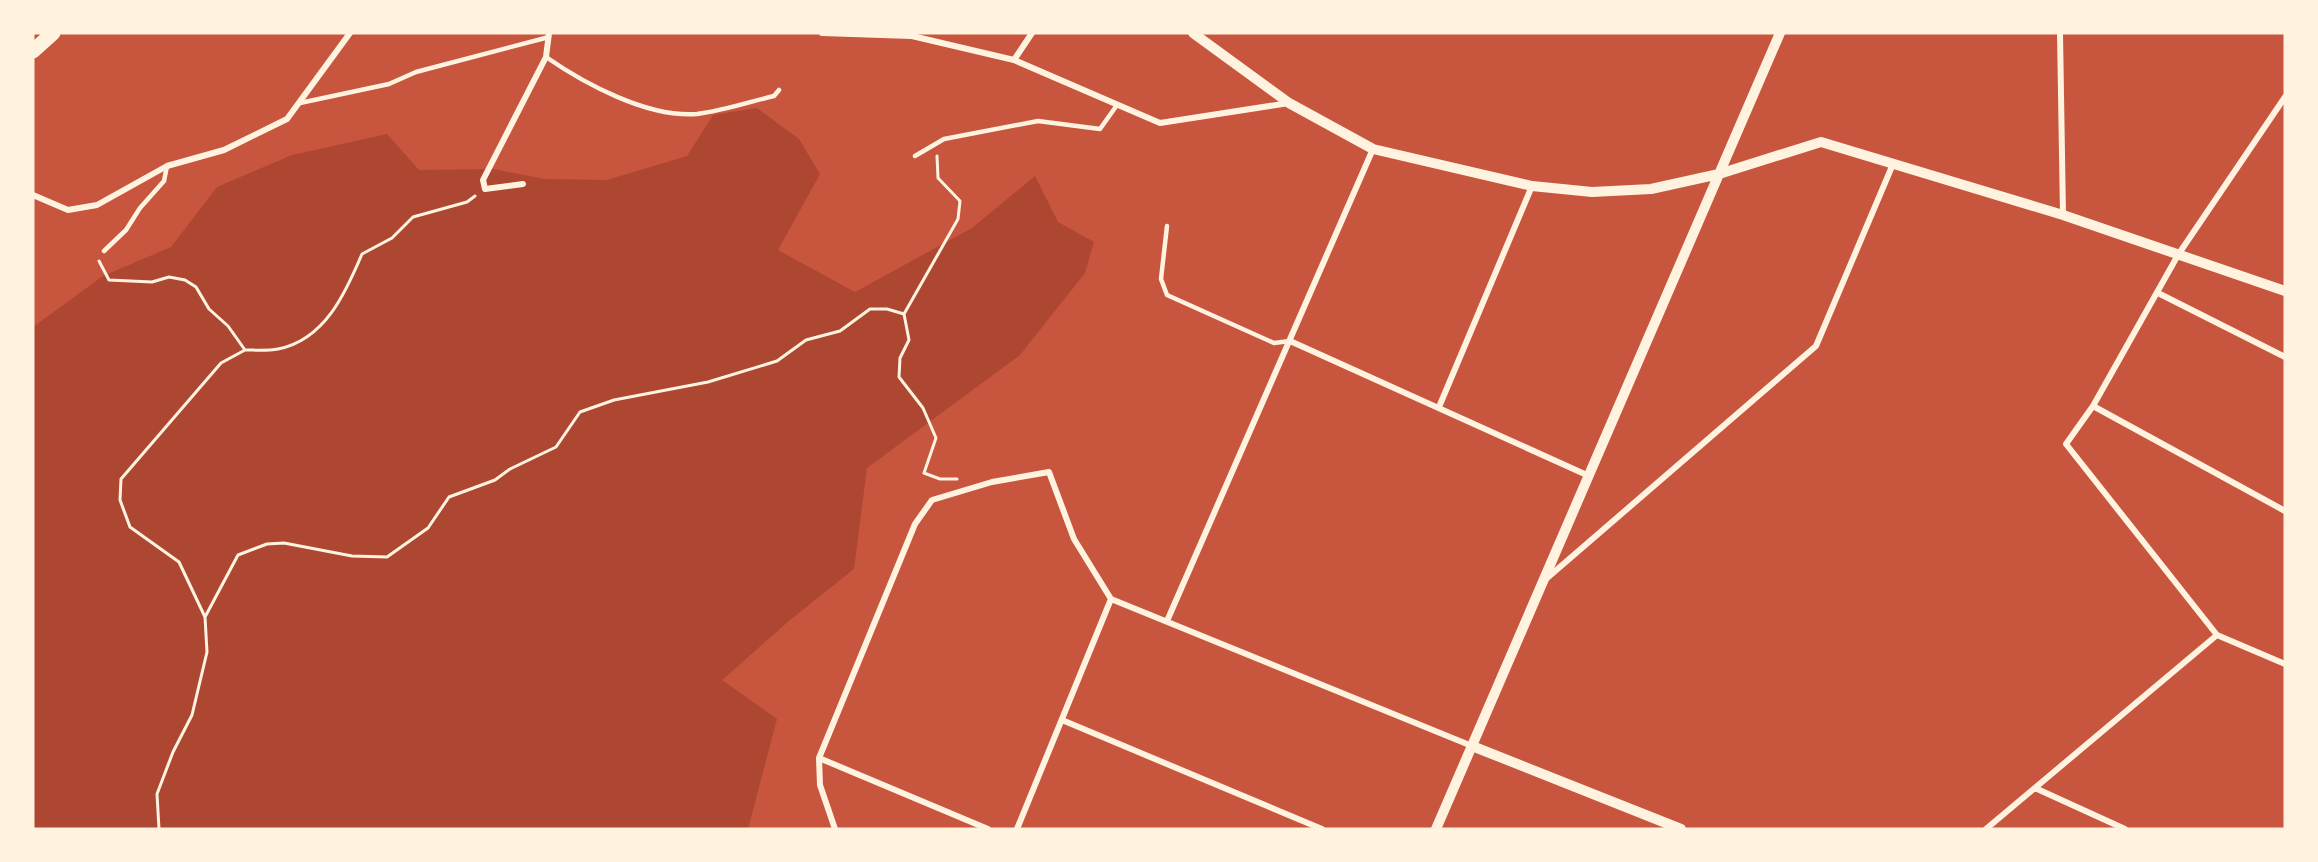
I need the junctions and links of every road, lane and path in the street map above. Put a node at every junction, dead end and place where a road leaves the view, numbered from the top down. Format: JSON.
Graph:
{"nodes":[{"id":1,"x":52,"y":33,"type":"edge"},
{"id":2,"x":350,"y":33,"type":"edge"},
{"id":3,"x":822,"y":33,"type":"edge"},
{"id":4,"x":1032,"y":33,"type":"edge"},
{"id":5,"x":1192,"y":33,"type":"edge"},
{"id":6,"x":1780,"y":33,"type":"edge"},
{"id":7,"x":2060,"y":33,"type":"edge"},
{"id":8,"x":549,"y":35,"type":"edge"},
{"id":9,"x":33,"y":51,"type":"edge"},
{"id":10,"x":546,"y":57,"type":"junction"},
{"id":11,"x":1014,"y":60,"type":"junction"},
{"id":12,"x":779,"y":90,"type":"dead end"},
{"id":13,"x":2285,"y":97,"type":"edge"},
{"id":14,"x":299,"y":103,"type":"junction"},
{"id":15,"x":1289,"y":103,"type":"junction"},
{"id":16,"x":1117,"y":105,"type":"junction"},
{"id":17,"x":937,"y":143,"type":"junction"},
{"id":18,"x":1373,"y":149,"type":"junction"},
{"id":19,"x":915,"y":156,"type":"dead end"},
{"id":20,"x":1893,"y":164,"type":"junction"},
{"id":21,"x":167,"y":166,"type":"junction"},
{"id":22,"x":1719,"y":174,"type":"junction"},
{"id":23,"x":523,"y":184,"type":"dead end"},
{"id":24,"x":1532,"y":186,"type":"junction"},
{"id":25,"x":485,"y":189,"type":"junction"},
{"id":26,"x":33,"y":195,"type":"edge"},
{"id":27,"x":2063,"y":215,"type":"junction"},
{"id":28,"x":1167,"y":226,"type":"dead end"},
{"id":29,"x":104,"y":252,"type":"joint"},
{"id":30,"x":2178,"y":255,"type":"junction"},
{"id":31,"x":2285,"y":291,"type":"edge"},
{"id":32,"x":2158,"y":293,"type":"junction"},
{"id":33,"x":904,"y":314,"type":"junction"},
{"id":34,"x":1290,"y":341,"type":"junction"},
{"id":35,"x":245,"y":350,"type":"junction"},
{"id":36,"x":2285,"y":357,"type":"edge"},
{"id":37,"x":2093,"y":406,"type":"junction"},
{"id":38,"x":1439,"y":407,"type":"junction"},
{"id":39,"x":1588,"y":476,"type":"junction"},
{"id":40,"x":960,"y":478,"type":"dead end"},
{"id":41,"x":2285,"y":511,"type":"edge"},
{"id":42,"x":1543,"y":582,"type":"junction"},
{"id":43,"x":1111,"y":599,"type":"junction"},
{"id":44,"x":205,"y":617,"type":"junction"},
{"id":45,"x":1167,"y":621,"type":"junction"},
{"id":46,"x":2217,"y":635,"type":"junction"},
{"id":47,"x":2285,"y":664,"type":"edge"},
{"id":48,"x":1062,"y":720,"type":"junction"},
{"id":49,"x":1472,"y":746,"type":"junction"},
{"id":50,"x":819,"y":758,"type":"junction"},
{"id":51,"x":2035,"y":788,"type":"junction"},
{"id":52,"x":159,"y":829,"type":"edge"},
{"id":53,"x":835,"y":829,"type":"edge"},
{"id":54,"x":988,"y":829,"type":"edge"},
{"id":55,"x":1017,"y":829,"type":"edge"},
{"id":56,"x":1322,"y":829,"type":"edge"},
{"id":57,"x":1436,"y":829,"type":"edge"},
{"id":58,"x":1681,"y":829,"type":"edge"},
{"id":59,"x":1986,"y":829,"type":"edge"},
{"id":60,"x":2125,"y":829,"type":"edge"}],
"edges":[{"from":1,"to":9,"type":"main road"},
{"from":2,"to":14,"type":"street"},
{"from":3,"to":11,"type":"street"},
{"from":4,"to":11,"type":"street"},
{"from":5,"to":15,"type":"street"},
{"from":6,"to":22,"type":"street"},
{"from":7,"to":27,"type":"street"},
{"from":8,"to":10,"type":"street"},
{"from":8,"to":14,"type":"lane"},
{"from":10,"to":12,"type":"lane"},
{"from":10,"to":25,"type":"street"},
{"from":11,"to":16,"type":"street"},
{"from":13,"to":30,"type":"street"},
{"from":14,"to":21,"type":"street"},
{"from":15,"to":16,"type":"street"},
{"from":15,"to":18,"type":"street"},
{"from":16,"to":17,"type":"lane"},
{"from":17,"to":19,"type":"lane"},
{"from":17,"to":33,"type":"path"},
{"from":18,"to":24,"type":"street"},
{"from":18,"to":34,"type":"street"},
{"from":20,"to":22,"type":"street"},
{"from":20,"to":27,"type":"street"},
{"from":20,"to":42,"type":"street"},
{"from":21,"to":26,"type":"street"},
{"from":21,"to":29,"type":"lane"},
{"from":22,"to":24,"type":"street"},
{"from":22,"to":39,"type":"street"},
{"from":23,"to":25,"type":"street"},
{"from":24,"to":38,"type":"street"},
{"from":25,"to":35,"type":"path"},
{"from":27,"to":30,"type":"street"},
{"from":28,"to":34,"type":"lane"},
{"from":29,"to":35,"type":"path"},
{"from":30,"to":31,"type":"street"},
{"from":30,"to":32,"type":"street"},
{"from":32,"to":36,"type":"street"},
{"from":32,"to":37,"type":"street"},
{"from":33,"to":40,"type":"path"},
{"from":33,"to":44,"type":"path"},
{"from":34,"to":38,"type":"street"},
{"from":34,"to":45,"type":"street"},
{"from":35,"to":44,"type":"path"},
{"from":37,"to":41,"type":"street"},
{"from":37,"to":46,"type":"street"},
{"from":38,"to":39,"type":"street"},
{"from":39,"to":42,"type":"street"},
{"from":42,"to":49,"type":"street"},
{"from":43,"to":45,"type":"street"},
{"from":43,"to":48,"type":"street"},
{"from":43,"to":50,"type":"street"},
{"from":44,"to":52,"type":"path"},
{"from":45,"to":49,"type":"street"},
{"from":46,"to":47,"type":"street"},
{"from":46,"to":51,"type":"street"},
{"from":48,"to":55,"type":"street"},
{"from":48,"to":56,"type":"street"},
{"from":49,"to":57,"type":"street"},
{"from":49,"to":58,"type":"street"},
{"from":50,"to":53,"type":"street"},
{"from":50,"to":54,"type":"street"},
{"from":51,"to":59,"type":"street"},
{"from":51,"to":60,"type":"street"}]}
